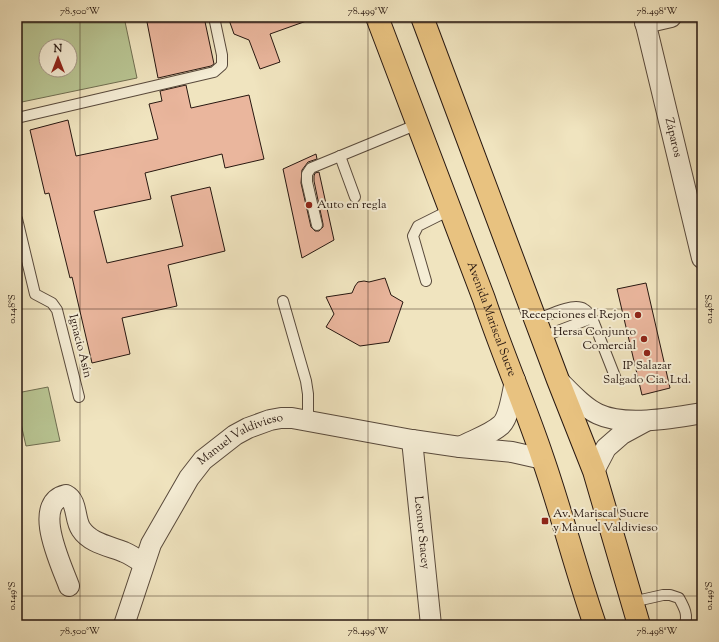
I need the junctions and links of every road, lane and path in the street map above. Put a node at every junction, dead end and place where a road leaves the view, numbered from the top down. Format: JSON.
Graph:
{"nodes":[{"id":1,"x":214,"y":17,"type":"edge"},
{"id":2,"x":377,"y":17,"type":"edge"},
{"id":3,"x":422,"y":17,"type":"edge"},
{"id":4,"x":671,"y":17,"type":"edge"},
{"id":5,"x":644,"y":20,"type":"edge"},
{"id":6,"x":17,"y":118,"type":"edge"},
{"id":7,"x":418,"y":124,"type":"junction"},
{"id":8,"x":340,"y":156,"type":"junction"},
{"id":9,"x":355,"y":197,"type":"dead end"},
{"id":10,"x":450,"y":210,"type":"junction"},
{"id":11,"x":697,"y":216,"type":"edge"},
{"id":12,"x":17,"y":219,"type":"edge"},
{"id":13,"x":316,"y":226,"type":"dead end"},
{"id":14,"x":702,"y":258,"type":"edge"},
{"id":15,"x":426,"y":281,"type":"dead end"},
{"id":16,"x":283,"y":301,"type":"dead end"},
{"id":17,"x":592,"y":318,"type":"junction"},
{"id":18,"x":539,"y":328,"type":"junction"},
{"id":19,"x":616,"y":379,"type":"dead end"},
{"id":20,"x":515,"y":380,"type":"junction"},
{"id":21,"x":558,"y":380,"type":"junction"},
{"id":22,"x":79,"y":396,"type":"dead end"},
{"id":23,"x":702,"y":414,"type":"edge"},
{"id":24,"x":648,"y":420,"type":"junction"},
{"id":25,"x":308,"y":421,"type":"junction"},
{"id":26,"x":412,"y":440,"type":"junction"},
{"id":27,"x":460,"y":447,"type":"junction"},
{"id":28,"x":543,"y":459,"type":"junction"},
{"id":29,"x":594,"y":471,"type":"junction"},
{"id":30,"x":143,"y":563,"type":"junction"},
{"id":31,"x":69,"y":586,"type":"dead end"},
{"id":32,"x":632,"y":602,"type":"junction"},
{"id":33,"x":124,"y":625,"type":"edge"},
{"id":34,"x":431,"y":625,"type":"edge"},
{"id":35,"x":595,"y":625,"type":"edge"},
{"id":36,"x":639,"y":625,"type":"edge"},
{"id":37,"x":684,"y":625,"type":"edge"}],
"edges":[{"from":1,"to":6,"type":"lane"},
{"from":2,"to":7,"type":"main road","name":"Avenida Mariscal Sucre"},
{"from":3,"to":18,"type":"main road"},
{"from":4,"to":5,"type":"street"},
{"from":5,"to":11,"type":"street","name":"Záparos"},
{"from":7,"to":8,"type":"lane"},
{"from":7,"to":10,"type":"main road","name":"Avenida Mariscal Sucre"},
{"from":8,"to":9,"type":"lane"},
{"from":8,"to":13,"type":"lane"},
{"from":10,"to":15,"type":"lane"},
{"from":10,"to":20,"type":"main road","name":"Avenida Mariscal Sucre"},
{"from":11,"to":14,"type":"street","name":"Záparos"},
{"from":12,"to":22,"type":"lane","name":"Ignacio Asín"},
{"from":16,"to":25,"type":"lane"},
{"from":17,"to":18,"type":"lane"},
{"from":17,"to":18,"type":"lane"},
{"from":17,"to":19,"type":"lane"},
{"from":18,"to":21,"type":"main road"},
{"from":20,"to":27,"type":"street"},
{"from":20,"to":28,"type":"main road","name":"Avenida Mariscal Sucre"},
{"from":21,"to":24,"type":"street"},
{"from":21,"to":29,"type":"main road"},
{"from":23,"to":24,"type":"street"},
{"from":24,"to":29,"type":"street"},
{"from":25,"to":26,"type":"street","name":"Manuel Valdivieso"},
{"from":25,"to":30,"type":"street","name":"Manuel Valdivieso"},
{"from":26,"to":27,"type":"street","name":"Manuel Valdivieso"},
{"from":26,"to":34,"type":"street","name":"Leonor Stacey"},
{"from":27,"to":28,"type":"street","name":"Manuel Valdivieso"},
{"from":28,"to":35,"type":"main road","name":"Avenida Mariscal Sucre"},
{"from":29,"to":32,"type":"main road"},
{"from":30,"to":31,"type":"street"},
{"from":30,"to":33,"type":"street","name":"Manuel Valdivieso"},
{"from":32,"to":36,"type":"main road"},
{"from":32,"to":37,"type":"lane"}]}
